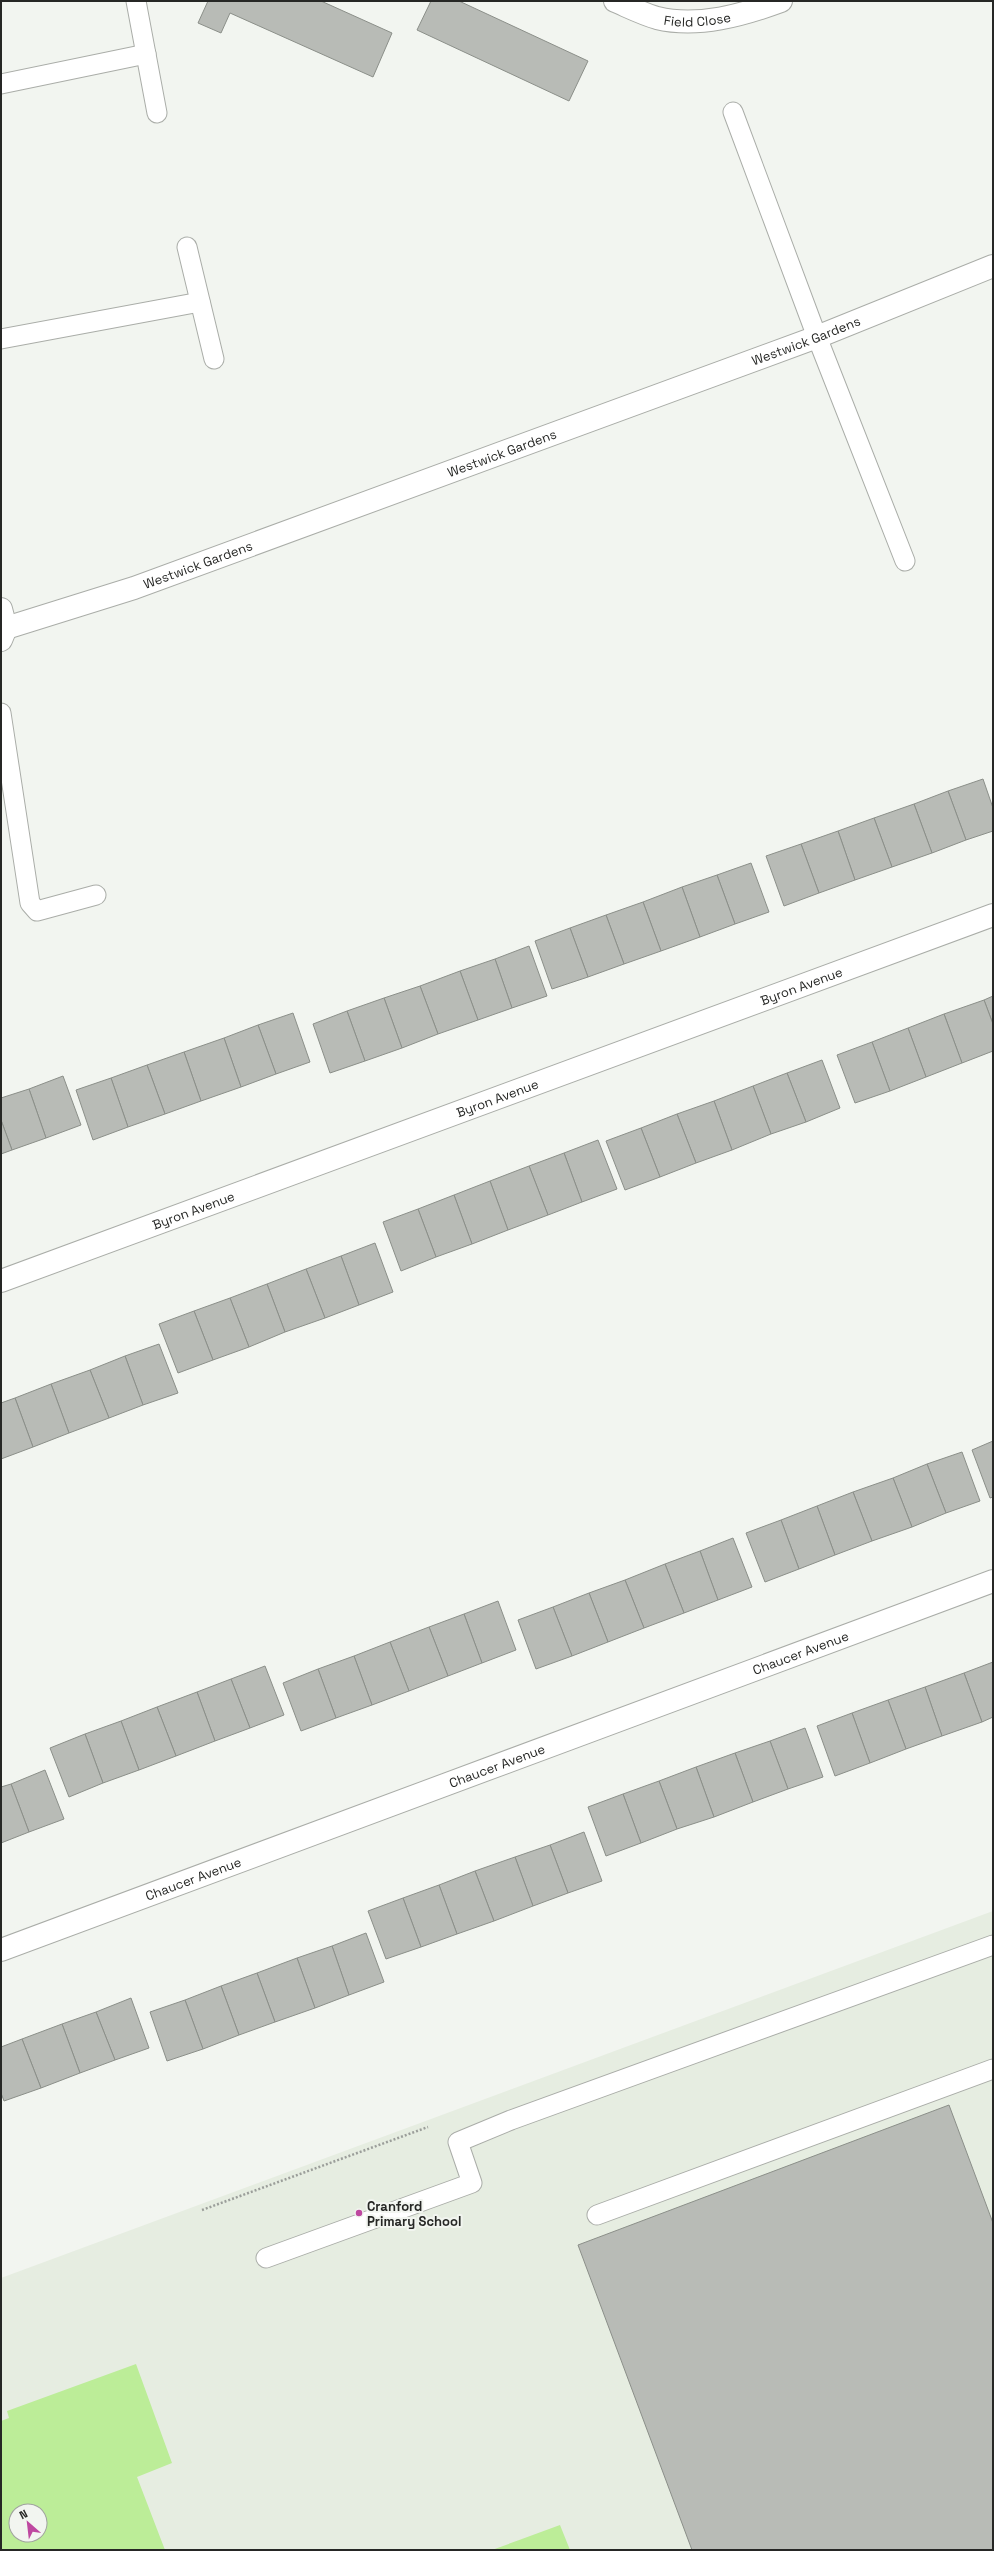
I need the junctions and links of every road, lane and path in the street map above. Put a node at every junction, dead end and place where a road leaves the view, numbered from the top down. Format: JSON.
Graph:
{"nodes":[{"id":1,"x":136,"y":1,"type":"edge"},
{"id":2,"x":615,"y":1,"type":"edge"},
{"id":3,"x":781,"y":1,"type":"edge"},
{"id":4,"x":146,"y":54,"type":"junction"},
{"id":5,"x":1,"y":84,"type":"edge"},
{"id":6,"x":733,"y":112,"type":"dead end"},
{"id":7,"x":157,"y":114,"type":"dead end"},
{"id":8,"x":187,"y":247,"type":"dead end"},
{"id":9,"x":993,"y":266,"type":"edge"},
{"id":10,"x":200,"y":302,"type":"junction"},
{"id":11,"x":817,"y":337,"type":"junction"},
{"id":12,"x":1,"y":339,"type":"edge"},
{"id":13,"x":214,"y":359,"type":"dead end"},
{"id":14,"x":905,"y":562,"type":"dead end"},
{"id":15,"x":3,"y":626,"type":"edge"},
{"id":16,"x":1,"y":713,"type":"edge"},
{"id":17,"x":96,"y":894,"type":"dead end"},
{"id":18,"x":993,"y":915,"type":"edge"},
{"id":19,"x":1,"y":1281,"type":"edge"},
{"id":20,"x":993,"y":1581,"type":"edge"},
{"id":21,"x":993,"y":1945,"type":"edge"},
{"id":22,"x":1,"y":1950,"type":"edge"},
{"id":23,"x":993,"y":2069,"type":"edge"},
{"id":24,"x":597,"y":2215,"type":"dead end"},
{"id":25,"x":266,"y":2258,"type":"dead end"}],
"edges":[{"from":1,"to":4,"type":"lane"},
{"from":2,"to":3,"type":"street","name":"Field Close"},
{"from":4,"to":5,"type":"lane"},
{"from":4,"to":7,"type":"lane"},
{"from":6,"to":11,"type":"lane"},
{"from":8,"to":10,"type":"lane"},
{"from":9,"to":11,"type":"street","name":"Westwick Gardens"},
{"from":10,"to":12,"type":"lane"},
{"from":10,"to":13,"type":"lane"},
{"from":11,"to":14,"type":"lane"},
{"from":11,"to":15,"type":"street","name":"Westwick Gardens"},
{"from":16,"to":17,"type":"lane"},
{"from":18,"to":19,"type":"street","name":"Byron Avenue"},
{"from":20,"to":22,"type":"street","name":"Chaucer Avenue"},
{"from":21,"to":25,"type":"lane"},
{"from":23,"to":24,"type":"lane"}]}
